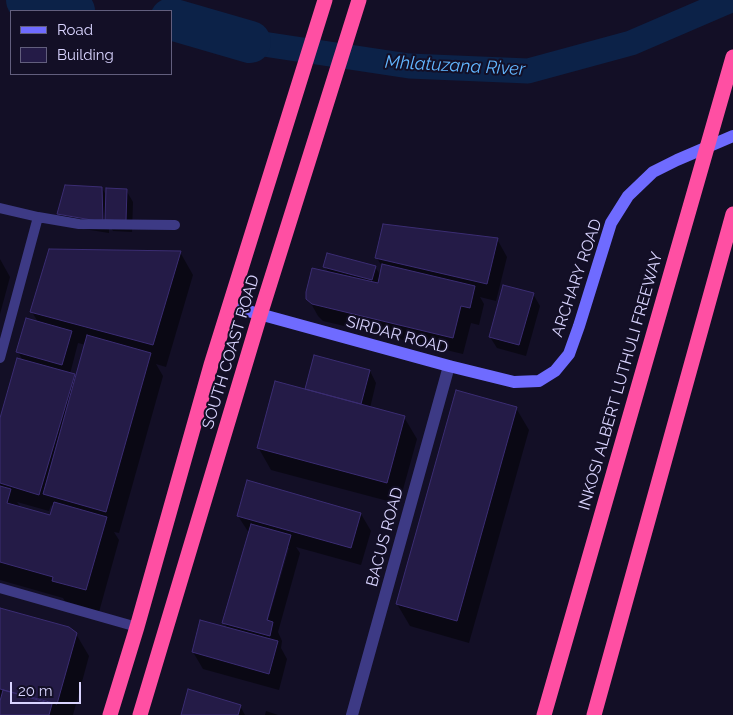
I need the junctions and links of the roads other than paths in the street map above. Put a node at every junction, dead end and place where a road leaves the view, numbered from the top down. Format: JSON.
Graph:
{"nodes":[{"id":1,"x":325,"y":0,"type":"edge"},
{"id":2,"x":359,"y":0,"type":"edge"},
{"id":3,"x":733,"y":57,"type":"edge"},
{"id":4,"x":733,"y":136,"type":"edge"},
{"id":5,"x":0,"y":208,"type":"edge"},
{"id":6,"x":38,"y":217,"type":"junction"},
{"id":7,"x":732,"y":220,"type":"edge"},
{"id":8,"x":175,"y":225,"type":"dead end"},
{"id":9,"x":230,"y":306,"type":"junction"},
{"id":10,"x":260,"y":315,"type":"junction"},
{"id":11,"x":0,"y":358,"type":"edge"},
{"id":12,"x":449,"y":366,"type":"junction"},
{"id":13,"x":556,"y":371,"type":"joint"},
{"id":14,"x":0,"y":588,"type":"edge"},
{"id":15,"x":137,"y":627,"type":"junction"},
{"id":16,"x":110,"y":715,"type":"edge"},
{"id":17,"x":140,"y":715,"type":"edge"},
{"id":18,"x":352,"y":715,"type":"edge"},
{"id":19,"x":544,"y":715,"type":"edge"},
{"id":20,"x":594,"y":715,"type":"edge"}],
"edges":[{"from":1,"to":9,"type":"highway","name":"SOUTH COAST ROAD"},
{"from":2,"to":10,"type":"highway","name":"SOUTH COAST ROAD"},
{"from":3,"to":19,"type":"highway","name":"INKOSI ALBERT LUTHULI FREEWAY"},
{"from":4,"to":13,"type":"street","name":"ARCHARY ROAD"},
{"from":5,"to":6,"type":"lane"},
{"from":6,"to":8,"type":"lane"},
{"from":6,"to":11,"type":"lane"},
{"from":7,"to":20,"type":"highway"},
{"from":9,"to":10,"type":"street","name":"SIRDAR ROAD"},
{"from":9,"to":15,"type":"highway","name":"SOUTH COAST ROAD"},
{"from":10,"to":12,"type":"street","name":"SIRDAR ROAD"},
{"from":10,"to":17,"type":"highway","name":"SOUTH COAST ROAD"},
{"from":12,"to":13,"type":"street","name":"SIRDAR ROAD"},
{"from":12,"to":18,"type":"street","name":"BACUS ROAD"},
{"from":14,"to":15,"type":"lane"},
{"from":15,"to":16,"type":"highway","name":"SOUTH COAST ROAD"}]}
